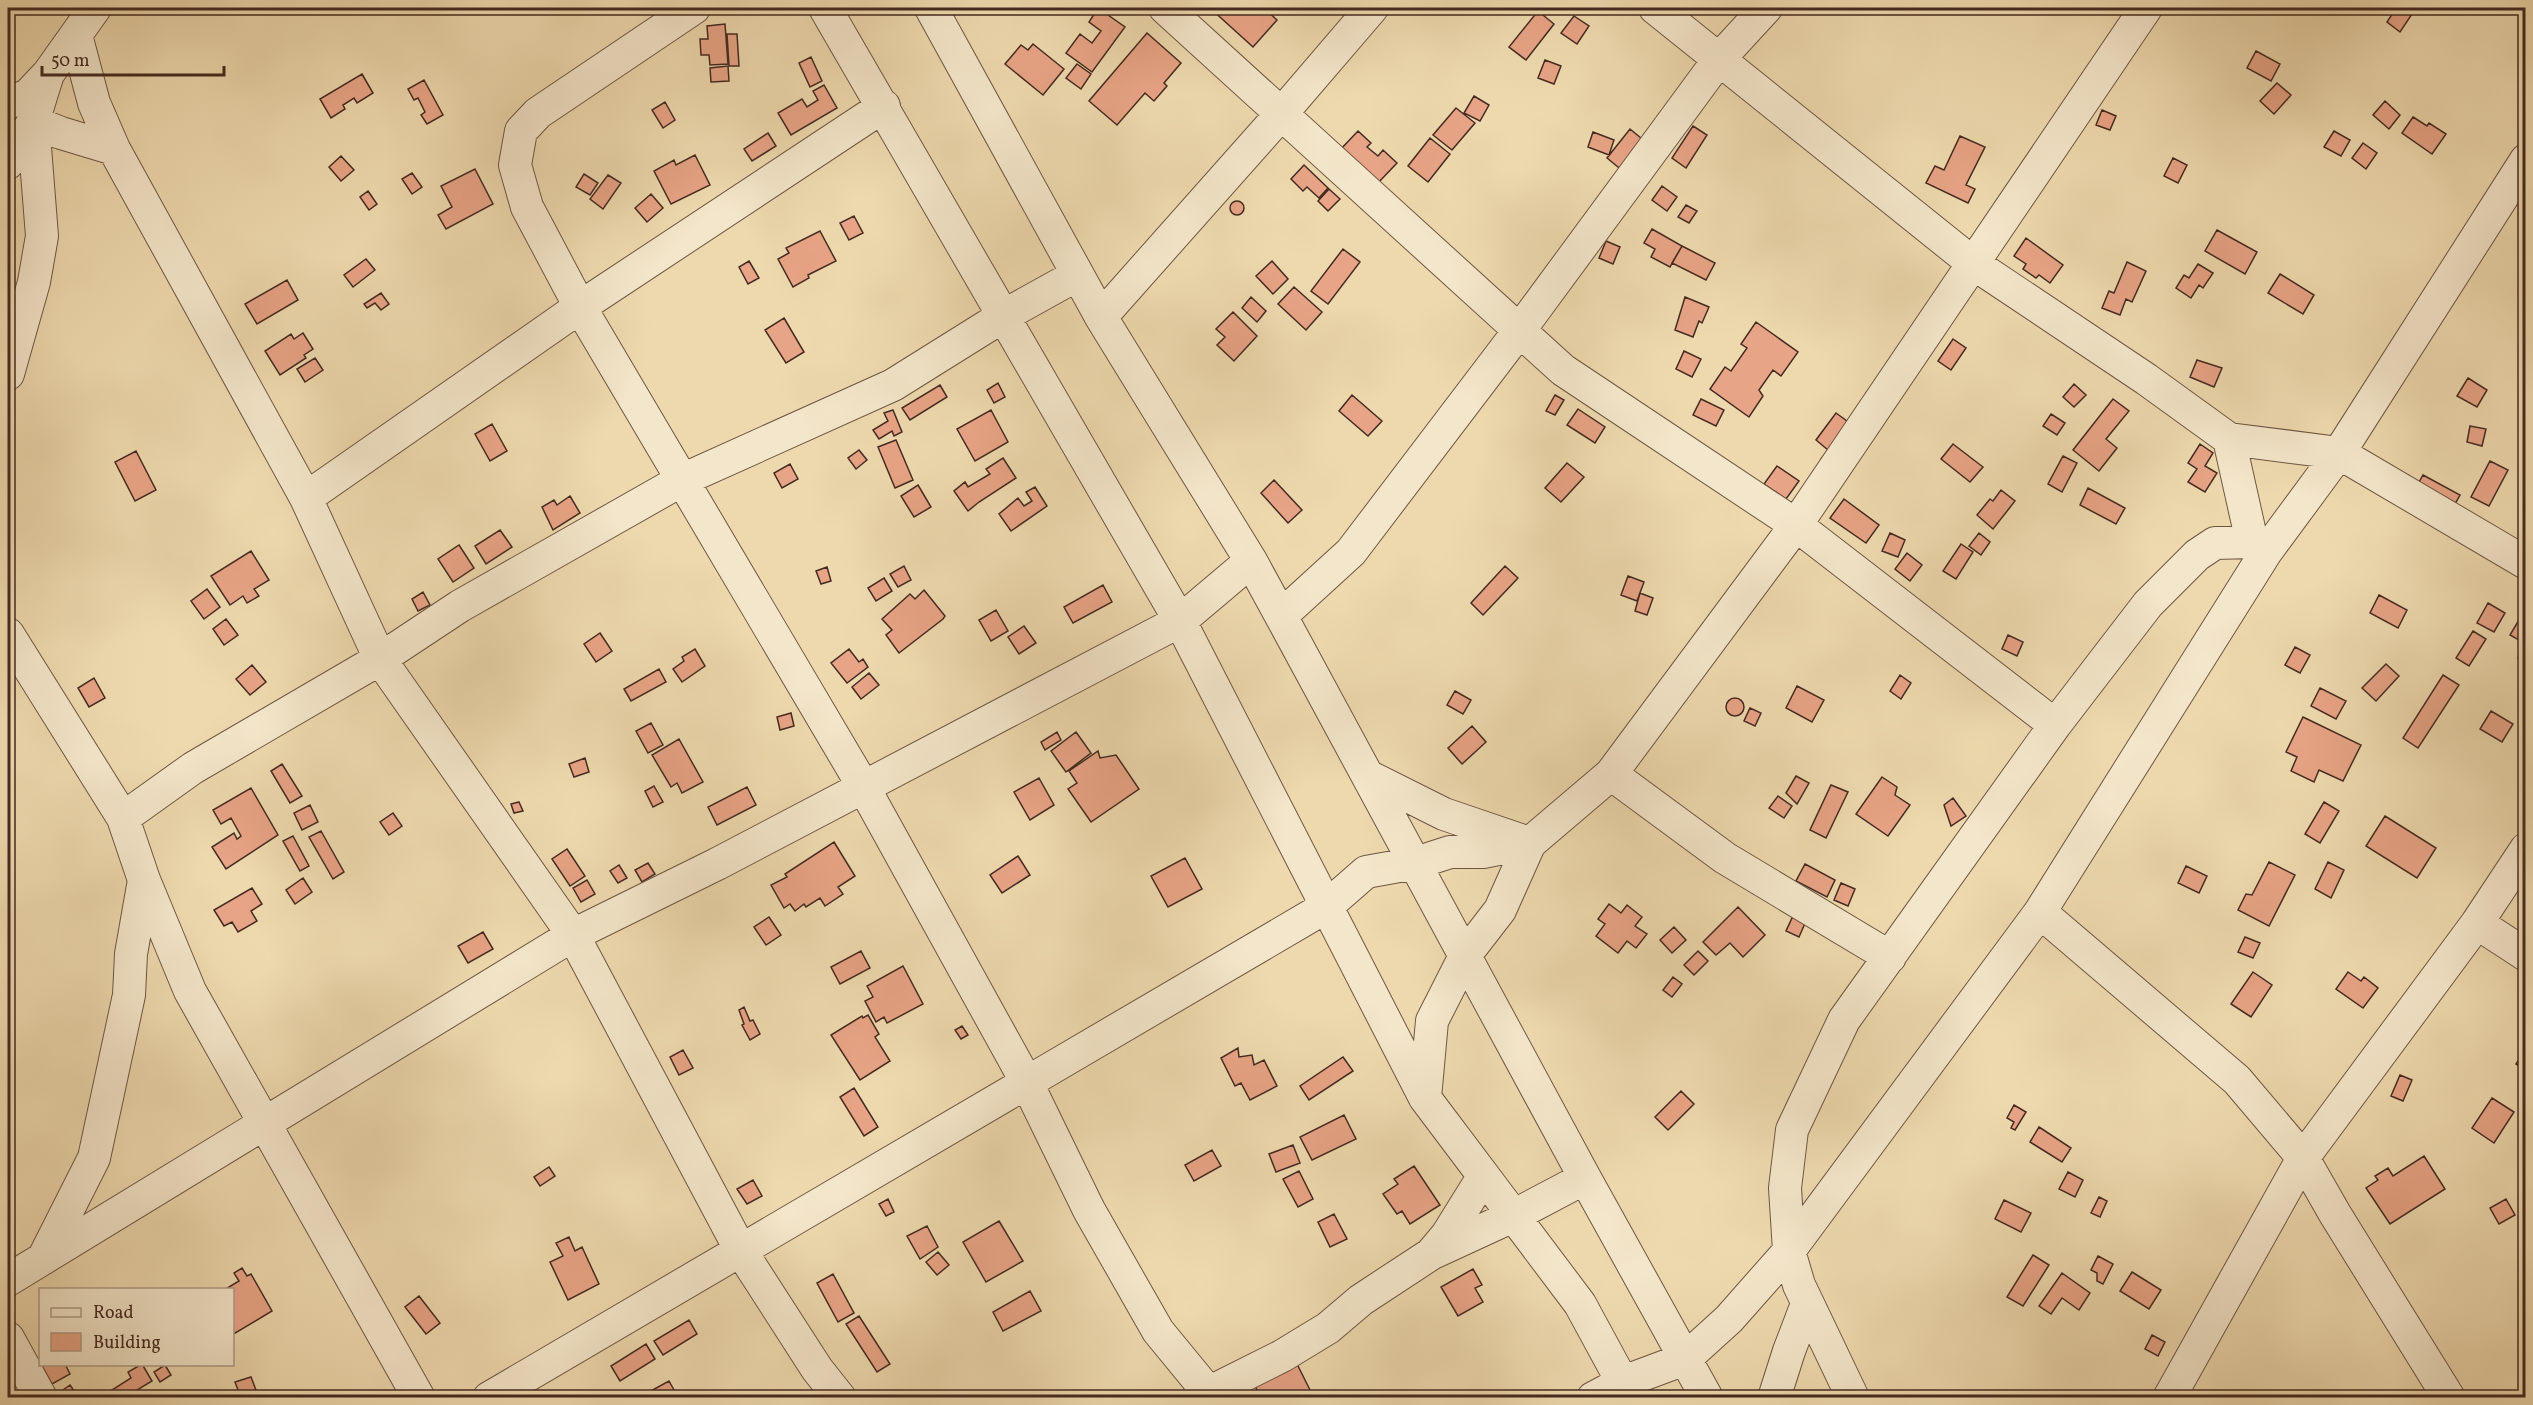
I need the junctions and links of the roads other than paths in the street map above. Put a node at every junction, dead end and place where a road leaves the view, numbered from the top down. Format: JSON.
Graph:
{"nodes":[{"id":1,"x":95,"y":8,"type":"edge"},
{"id":2,"x":694,"y":8,"type":"edge"},
{"id":3,"x":825,"y":8,"type":"edge"},
{"id":4,"x":1165,"y":8,"type":"edge"},
{"id":5,"x":1372,"y":8,"type":"edge"},
{"id":6,"x":1655,"y":8,"type":"edge"},
{"id":7,"x":1766,"y":8,"type":"edge"},
{"id":8,"x":2146,"y":8,"type":"edge"},
{"id":9,"x":941,"y":12,"type":"edge"},
{"id":10,"x":76,"y":35,"type":"junction"},
{"id":11,"x":1720,"y":58,"type":"junction"},
{"id":12,"x":48,"y":74,"type":"junction"},
{"id":13,"x":8,"y":103,"type":"edge"},
{"id":14,"x":884,"y":106,"type":"junction"},
{"id":15,"x":1282,"y":113,"type":"junction"},
{"id":16,"x":33,"y":122,"type":"junction"},
{"id":17,"x":114,"y":149,"type":"junction"},
{"id":18,"x":2526,"y":160,"type":"edge"},
{"id":19,"x":8,"y":163,"type":"edge"},
{"id":20,"x":2516,"y":188,"type":"edge"},
{"id":21,"x":1974,"y":264,"type":"junction"},
{"id":22,"x":1077,"y":275,"type":"junction"},
{"id":23,"x":580,"y":307,"type":"junction"},
{"id":24,"x":1005,"y":315,"type":"junction"},
{"id":25,"x":1101,"y":317,"type":"junction"},
{"id":26,"x":1519,"y":331,"type":"junction"},
{"id":27,"x":8,"y":374,"type":"edge"},
{"id":28,"x":2229,"y":439,"type":"junction"},
{"id":29,"x":2338,"y":453,"type":"junction"},
{"id":30,"x":682,"y":480,"type":"junction"},
{"id":31,"x":306,"y":498,"type":"junction"},
{"id":32,"x":1796,"y":525,"type":"junction"},
{"id":33,"x":2259,"y":547,"type":"junction"},
{"id":34,"x":1251,"y":561,"type":"junction"},
{"id":35,"x":2526,"y":563,"type":"edge"},
{"id":36,"x":1281,"y":616,"type":"junction"},
{"id":37,"x":1180,"y":621,"type":"junction"},
{"id":38,"x":8,"y":634,"type":"edge"},
{"id":39,"x":380,"y":659,"type":"junction"},
{"id":40,"x":2055,"y":725,"type":"junction"},
{"id":41,"x":1611,"y":774,"type":"junction"},
{"id":42,"x":1368,"y":776,"type":"junction"},
{"id":43,"x":863,"y":786,"type":"junction"},
{"id":44,"x":123,"y":818,"type":"junction"},
{"id":45,"x":1530,"y":843,"type":"junction"},
{"id":46,"x":2526,"y":849,"type":"edge"},
{"id":47,"x":1416,"y":863,"type":"junction"},
{"id":48,"x":144,"y":880,"type":"junction"},
{"id":49,"x":1326,"y":908,"type":"junction"},
{"id":50,"x":2040,"y":912,"type":"junction"},
{"id":51,"x":2477,"y":923,"type":"junction"},
{"id":52,"x":573,"y":935,"type":"junction"},
{"id":53,"x":1466,"y":954,"type":"junction"},
{"id":54,"x":2526,"y":955,"type":"edge"},
{"id":55,"x":1890,"y":957,"type":"junction"},
{"id":56,"x":1026,"y":1081,"type":"junction"},
{"id":57,"x":1425,"y":1098,"type":"junction"},
{"id":58,"x":263,"y":1123,"type":"junction"},
{"id":59,"x":2303,"y":1158,"type":"junction"},
{"id":60,"x":1483,"y":1177,"type":"junction"},
{"id":61,"x":1585,"y":1178,"type":"junction"},
{"id":62,"x":1513,"y":1216,"type":"junction"},
{"id":63,"x":741,"y":1251,"type":"junction"},
{"id":64,"x":1789,"y":1251,"type":"junction"},
{"id":65,"x":1431,"y":1254,"type":"junction"},
{"id":66,"x":44,"y":1257,"type":"junction"},
{"id":67,"x":8,"y":1280,"type":"edge"},
{"id":68,"x":1807,"y":1304,"type":"junction"},
{"id":69,"x":8,"y":1338,"type":"edge"},
{"id":70,"x":1685,"y":1359,"type":"junction"},
{"id":71,"x":1627,"y":1390,"type":"edge"},
{"id":72,"x":1207,"y":1396,"type":"edge"},
{"id":73,"x":41,"y":1398,"type":"edge"},
{"id":74,"x":419,"y":1398,"type":"edge"},
{"id":75,"x":489,"y":1398,"type":"edge"},
{"id":76,"x":840,"y":1398,"type":"edge"},
{"id":77,"x":1593,"y":1398,"type":"edge"},
{"id":78,"x":1707,"y":1398,"type":"edge"},
{"id":79,"x":1774,"y":1398,"type":"edge"},
{"id":80,"x":1853,"y":1398,"type":"edge"},
{"id":81,"x":2169,"y":1398,"type":"edge"},
{"id":82,"x":2449,"y":1398,"type":"edge"}],
"edges":[{"from":1,"to":10,"type":"street"},
{"from":2,"to":23,"type":"street"},
{"from":3,"to":14,"type":"street"},
{"from":4,"to":15,"type":"street"},
{"from":5,"to":15,"type":"street"},
{"from":6,"to":11,"type":"street"},
{"from":7,"to":11,"type":"street"},
{"from":8,"to":21,"type":"street"},
{"from":9,"to":22,"type":"street"},
{"from":10,"to":12,"type":"street"},
{"from":10,"to":17,"type":"street"},
{"from":11,"to":21,"type":"street"},
{"from":11,"to":26,"type":"street"},
{"from":12,"to":13,"type":"street"},
{"from":12,"to":16,"type":"street"},
{"from":14,"to":23,"type":"street"},
{"from":14,"to":24,"type":"street"},
{"from":15,"to":25,"type":"street"},
{"from":15,"to":26,"type":"street"},
{"from":16,"to":17,"type":"street"},
{"from":16,"to":19,"type":"street"},
{"from":16,"to":27,"type":"street"},
{"from":17,"to":31,"type":"street"},
{"from":18,"to":20,"type":"street"},
{"from":20,"to":29,"type":"street"},
{"from":21,"to":28,"type":"street"},
{"from":21,"to":32,"type":"street"},
{"from":22,"to":24,"type":"street"},
{"from":22,"to":25,"type":"street"},
{"from":23,"to":30,"type":"street"},
{"from":23,"to":31,"type":"street"},
{"from":24,"to":30,"type":"street"},
{"from":24,"to":37,"type":"street"},
{"from":25,"to":34,"type":"street"},
{"from":26,"to":32,"type":"street"},
{"from":26,"to":36,"type":"street"},
{"from":28,"to":29,"type":"street"},
{"from":28,"to":33,"type":"street"},
{"from":29,"to":33,"type":"street"},
{"from":29,"to":35,"type":"street"},
{"from":30,"to":39,"type":"street"},
{"from":30,"to":43,"type":"street"},
{"from":31,"to":39,"type":"street"},
{"from":32,"to":40,"type":"street"},
{"from":32,"to":41,"type":"street"},
{"from":33,"to":40,"type":"street"},
{"from":33,"to":50,"type":"street"},
{"from":34,"to":36,"type":"street"},
{"from":34,"to":37,"type":"street"},
{"from":36,"to":42,"type":"street"},
{"from":37,"to":43,"type":"street"},
{"from":37,"to":49,"type":"street"},
{"from":38,"to":44,"type":"street"},
{"from":39,"to":44,"type":"street"},
{"from":39,"to":52,"type":"street"},
{"from":40,"to":55,"type":"street"},
{"from":41,"to":45,"type":"street"},
{"from":41,"to":55,"type":"street"},
{"from":42,"to":45,"type":"street"},
{"from":42,"to":47,"type":"street"},
{"from":43,"to":52,"type":"street"},
{"from":43,"to":56,"type":"street"},
{"from":44,"to":48,"type":"street"},
{"from":45,"to":47,"type":"street"},
{"from":45,"to":53,"type":"street"},
{"from":46,"to":51,"type":"street"},
{"from":47,"to":49,"type":"street"},
{"from":47,"to":53,"type":"street"},
{"from":48,"to":58,"type":"street"},
{"from":48,"to":66,"type":"street"},
{"from":49,"to":56,"type":"street"},
{"from":49,"to":57,"type":"street"},
{"from":50,"to":59,"type":"street"},
{"from":50,"to":64,"type":"street"},
{"from":51,"to":54,"type":"street"},
{"from":51,"to":59,"type":"street"},
{"from":52,"to":58,"type":"street"},
{"from":52,"to":63,"type":"street"},
{"from":53,"to":57,"type":"street"},
{"from":53,"to":61,"type":"street"},
{"from":55,"to":64,"type":"street"},
{"from":56,"to":63,"type":"street"},
{"from":56,"to":72,"type":"street"},
{"from":57,"to":60,"type":"street"},
{"from":58,"to":66,"type":"street"},
{"from":58,"to":74,"type":"street"},
{"from":59,"to":81,"type":"street"},
{"from":59,"to":82,"type":"street"},
{"from":60,"to":62,"type":"street"},
{"from":60,"to":65,"type":"street"},
{"from":61,"to":62,"type":"street"},
{"from":61,"to":70,"type":"street"},
{"from":62,"to":65,"type":"street"},
{"from":62,"to":71,"type":"street"},
{"from":63,"to":75,"type":"street"},
{"from":63,"to":76,"type":"street"},
{"from":64,"to":68,"type":"street"},
{"from":64,"to":70,"type":"street"},
{"from":65,"to":72,"type":"street"},
{"from":66,"to":67,"type":"street"},
{"from":68,"to":79,"type":"street"},
{"from":68,"to":80,"type":"street"},
{"from":69,"to":73,"type":"street"},
{"from":70,"to":71,"type":"street"},
{"from":70,"to":78,"type":"street"},
{"from":71,"to":77,"type":"street"}]}
